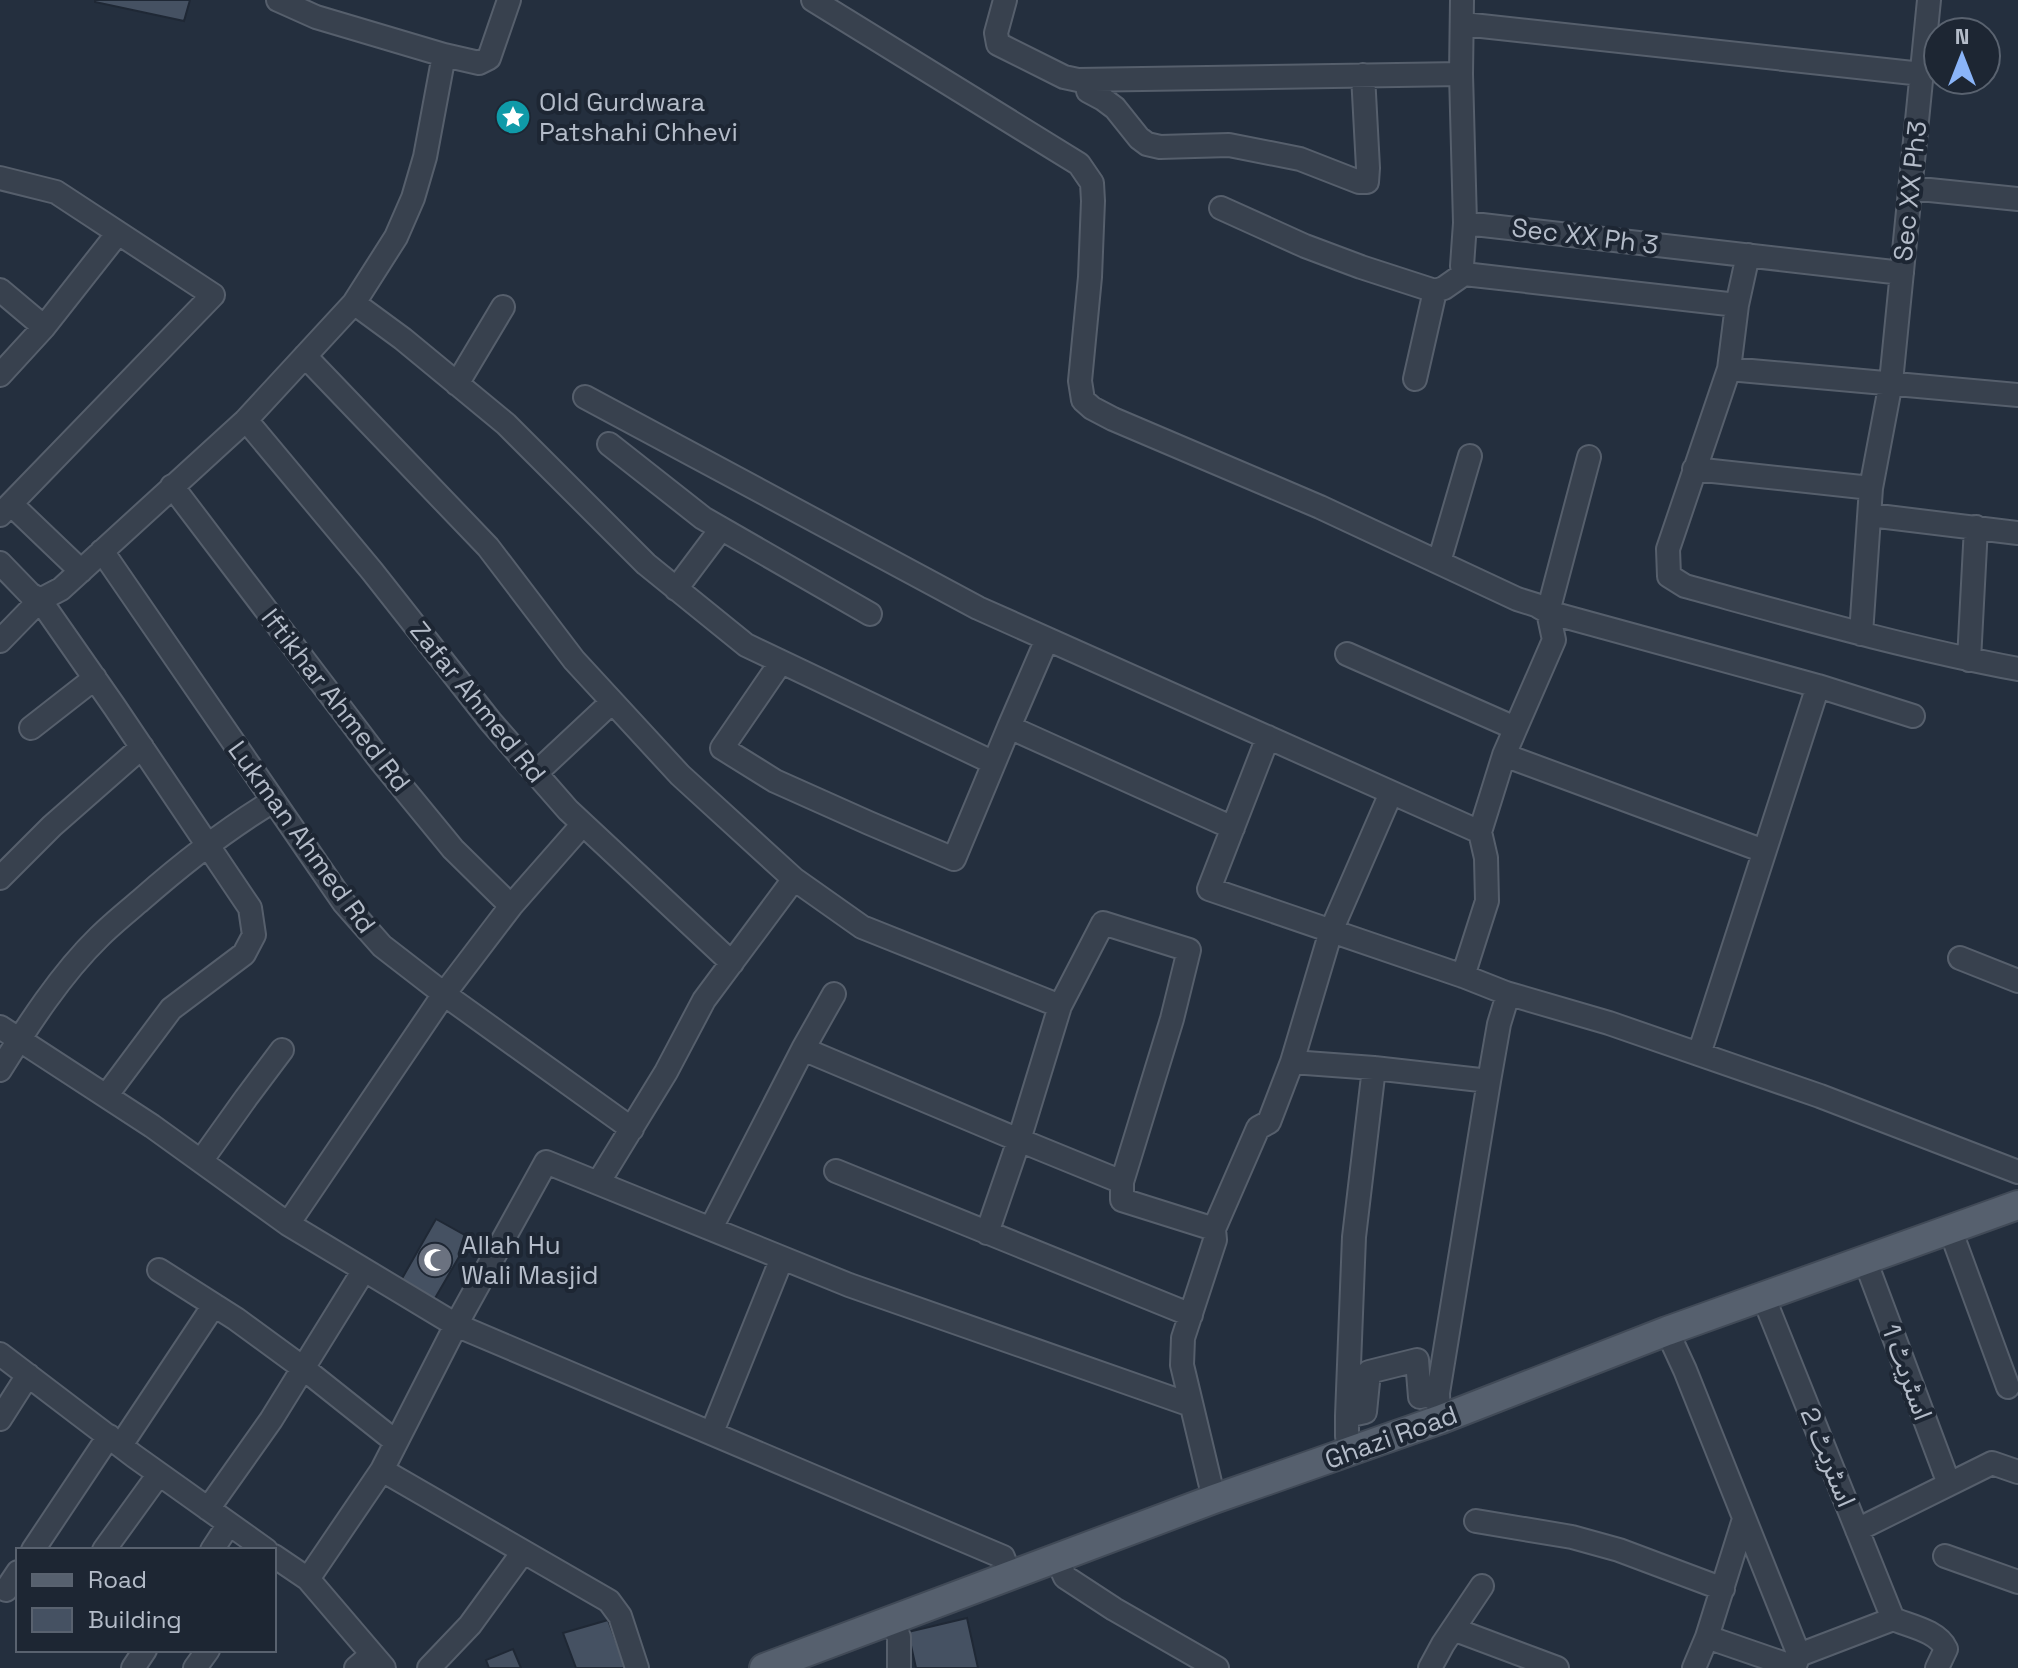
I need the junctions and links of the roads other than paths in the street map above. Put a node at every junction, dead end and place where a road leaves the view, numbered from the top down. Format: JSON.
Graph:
{"nodes":[{"id":1,"x":278,"y":0,"type":"edge"},
{"id":2,"x":509,"y":0,"type":"edge"},
{"id":3,"x":813,"y":0,"type":"edge"},
{"id":4,"x":1005,"y":0,"type":"edge"},
{"id":5,"x":1462,"y":0,"type":"edge"},
{"id":6,"x":836,"y":7,"type":"edge"},
{"id":7,"x":1463,"y":24,"type":"junction"},
{"id":8,"x":444,"y":55,"type":"junction"},
{"id":9,"x":1461,"y":74,"type":"junction"},
{"id":10,"x":1922,"y":74,"type":"joint"},
{"id":11,"x":1363,"y":75,"type":"junction"},
{"id":12,"x":1086,"y":80,"type":"junction"},
{"id":13,"x":0,"y":178,"type":"edge"},
{"id":14,"x":1910,"y":188,"type":"junction"},
{"id":15,"x":2018,"y":199,"type":"edge"},
{"id":16,"x":1221,"y":208,"type":"dead end"},
{"id":17,"x":1465,"y":223,"type":"junction"},
{"id":18,"x":118,"y":233,"type":"junction"},
{"id":19,"x":1748,"y":255,"type":"junction"},
{"id":20,"x":1902,"y":273,"type":"junction"},
{"id":21,"x":1464,"y":274,"type":"junction"},
{"id":22,"x":0,"y":290,"type":"edge"},
{"id":23,"x":1435,"y":291,"type":"junction"},
{"id":24,"x":354,"y":303,"type":"junction"},
{"id":25,"x":1737,"y":305,"type":"junction"},
{"id":26,"x":503,"y":307,"type":"dead end"},
{"id":27,"x":44,"y":327,"type":"junction"},
{"id":28,"x":305,"y":356,"type":"junction"},
{"id":29,"x":1729,"y":369,"type":"junction"},
{"id":30,"x":0,"y":375,"type":"edge"},
{"id":31,"x":1415,"y":379,"type":"dead end"},
{"id":32,"x":1891,"y":382,"type":"junction"},
{"id":33,"x":457,"y":384,"type":"junction"},
{"id":34,"x":2018,"y":395,"type":"edge"},
{"id":35,"x":585,"y":397,"type":"dead end"},
{"id":36,"x":246,"y":420,"type":"junction"},
{"id":37,"x":609,"y":444,"type":"dead end"},
{"id":38,"x":1470,"y":456,"type":"dead end"},
{"id":39,"x":1589,"y":457,"type":"dead end"},
{"id":40,"x":1694,"y":469,"type":"junction"},
{"id":41,"x":172,"y":486,"type":"junction"},
{"id":42,"x":1871,"y":488,"type":"junction"},
{"id":43,"x":5,"y":510,"type":"edge"},
{"id":44,"x":1870,"y":515,"type":"junction"},
{"id":45,"x":1976,"y":527,"type":"junction"},
{"id":46,"x":721,"y":529,"type":"junction"},
{"id":47,"x":2018,"y":533,"type":"edge"},
{"id":48,"x":102,"y":551,"type":"junction"},
{"id":49,"x":1439,"y":562,"type":"junction"},
{"id":50,"x":0,"y":563,"type":"edge"},
{"id":51,"x":81,"y":571,"type":"junction"},
{"id":52,"x":676,"y":589,"type":"junction"},
{"id":53,"x":40,"y":600,"type":"junction"},
{"id":54,"x":1548,"y":612,"type":"junction"},
{"id":55,"x":870,"y":614,"type":"dead end"},
{"id":56,"x":1861,"y":634,"type":"junction"},
{"id":57,"x":1047,"y":639,"type":"junction"},
{"id":58,"x":0,"y":641,"type":"edge"},
{"id":59,"x":1347,"y":654,"type":"dead end"},
{"id":60,"x":1969,"y":660,"type":"junction"},
{"id":61,"x":781,"y":662,"type":"junction"},
{"id":62,"x":2018,"y":669,"type":"edge"},
{"id":63,"x":95,"y":678,"type":"junction"},
{"id":64,"x":1818,"y":686,"type":"junction"},
{"id":65,"x":612,"y":702,"type":"junction"},
{"id":66,"x":1913,"y":716,"type":"dead end"},
{"id":67,"x":1009,"y":727,"type":"junction"},
{"id":68,"x":31,"y":728,"type":"dead end"},
{"id":69,"x":1515,"y":728,"type":"junction"},
{"id":70,"x":1268,"y":737,"type":"junction"},
{"id":71,"x":142,"y":747,"type":"junction"},
{"id":72,"x":1504,"y":755,"type":"junction"},
{"id":73,"x":994,"y":763,"type":"junction"},
{"id":74,"x":536,"y":773,"type":"junction"},
{"id":75,"x":1391,"y":793,"type":"junction"},
{"id":76,"x":273,"y":801,"type":"junction"},
{"id":77,"x":583,"y":824,"type":"junction"},
{"id":78,"x":1233,"y":828,"type":"junction"},
{"id":79,"x":1480,"y":832,"type":"junction"},
{"id":80,"x":207,"y":845,"type":"junction"},
{"id":81,"x":1764,"y":851,"type":"junction"},
{"id":82,"x":0,"y":878,"type":"edge"},
{"id":83,"x":794,"y":879,"type":"junction"},
{"id":84,"x":511,"y":906,"type":"junction"},
{"id":85,"x":1331,"y":931,"type":"junction"},
{"id":86,"x":1960,"y":958,"type":"dead end"},
{"id":87,"x":732,"y":963,"type":"junction"},
{"id":88,"x":1463,"y":976,"type":"junction"},
{"id":89,"x":2018,"y":981,"type":"edge"},
{"id":90,"x":1506,"y":993,"type":"junction"},
{"id":91,"x":444,"y":994,"type":"junction"},
{"id":92,"x":834,"y":994,"type":"dead end"},
{"id":93,"x":1060,"y":1006,"type":"junction"},
{"id":94,"x":10,"y":1033,"type":"edge"},
{"id":95,"x":803,"y":1049,"type":"junction"},
{"id":96,"x":282,"y":1050,"type":"dead end"},
{"id":97,"x":1699,"y":1054,"type":"junction"},
{"id":98,"x":1292,"y":1062,"type":"junction"},
{"id":99,"x":1374,"y":1068,"type":"junction"},
{"id":100,"x":0,"y":1070,"type":"edge"},
{"id":101,"x":1489,"y":1081,"type":"junction"},
{"id":102,"x":106,"y":1096,"type":"junction"},
{"id":103,"x":632,"y":1129,"type":"junction"},
{"id":104,"x":1019,"y":1140,"type":"junction"},
{"id":105,"x":201,"y":1161,"type":"junction"},
{"id":106,"x":836,"y":1171,"type":"dead end"},
{"id":107,"x":2018,"y":1172,"type":"edge"},
{"id":108,"x":1122,"y":1182,"type":"junction"},
{"id":109,"x":598,"y":1183,"type":"junction"},
{"id":110,"x":2018,"y":1205,"type":"edge"},
{"id":111,"x":288,"y":1224,"type":"junction"},
{"id":112,"x":711,"y":1228,"type":"junction"},
{"id":113,"x":1214,"y":1229,"type":"junction"},
{"id":114,"x":1950,"y":1229,"type":"junction"},
{"id":115,"x":987,"y":1233,"type":"junction"},
{"id":116,"x":782,"y":1258,"type":"junction"},
{"id":117,"x":1865,"y":1260,"type":"junction"},
{"id":118,"x":159,"y":1270,"type":"dead end"},
{"id":119,"x":364,"y":1270,"type":"junction"},
{"id":120,"x":1763,"y":1296,"type":"junction"},
{"id":121,"x":214,"y":1305,"type":"junction"},
{"id":122,"x":1191,"y":1315,"type":"junction"},
{"id":123,"x":456,"y":1325,"type":"junction"},
{"id":124,"x":1667,"y":1331,"type":"junction"},
{"id":125,"x":0,"y":1354,"type":"edge"},
{"id":126,"x":303,"y":1368,"type":"junction"},
{"id":127,"x":28,"y":1375,"type":"junction"},
{"id":128,"x":2008,"y":1387,"type":"dead end"},
{"id":129,"x":1191,"y":1405,"type":"junction"},
{"id":130,"x":1439,"y":1406,"type":"junction"},
{"id":131,"x":1347,"y":1416,"type":"junction"},
{"id":132,"x":0,"y":1419,"type":"edge"},
{"id":133,"x":712,"y":1432,"type":"junction"},
{"id":134,"x":115,"y":1441,"type":"junction"},
{"id":135,"x":396,"y":1442,"type":"junction"},
{"id":136,"x":1350,"y":1451,"type":"junction"},
{"id":137,"x":382,"y":1470,"type":"junction"},
{"id":138,"x":2018,"y":1472,"type":"edge"},
{"id":139,"x":159,"y":1474,"type":"junction"},
{"id":140,"x":1949,"y":1484,"type":"junction"},
{"id":141,"x":1214,"y":1499,"type":"junction"},
{"id":142,"x":208,"y":1509,"type":"junction"},
{"id":143,"x":1744,"y":1519,"type":"junction"},
{"id":144,"x":1476,"y":1521,"type":"dead end"},
{"id":145,"x":229,"y":1524,"type":"junction"},
{"id":146,"x":1857,"y":1530,"type":"junction"},
{"id":147,"x":35,"y":1548,"type":"edge"},
{"id":148,"x":105,"y":1548,"type":"edge"},
{"id":149,"x":213,"y":1548,"type":"edge"},
{"id":150,"x":263,"y":1548,"type":"edge"},
{"id":151,"x":523,"y":1552,"type":"junction"},
{"id":152,"x":1945,"y":1556,"type":"dead end"},
{"id":153,"x":276,"y":1557,"type":"edge"},
{"id":154,"x":1057,"y":1559,"type":"junction"},
{"id":155,"x":1011,"y":1577,"type":"junction"},
{"id":156,"x":308,"y":1579,"type":"junction"},
{"id":157,"x":2018,"y":1582,"type":"edge"},
{"id":158,"x":1482,"y":1586,"type":"dead end"},
{"id":159,"x":1723,"y":1589,"type":"junction"},
{"id":160,"x":1893,"y":1619,"type":"junction"},
{"id":161,"x":891,"y":1622,"type":"junction"},
{"id":162,"x":1453,"y":1629,"type":"junction"},
{"id":163,"x":1707,"y":1637,"type":"junction"},
{"id":164,"x":371,"y":1663,"type":"edge"},
{"id":165,"x":1796,"y":1663,"type":"edge"},
{"id":166,"x":429,"y":1668,"type":"edge"},
{"id":167,"x":637,"y":1668,"type":"edge"},
{"id":168,"x":764,"y":1668,"type":"edge"},
{"id":169,"x":899,"y":1668,"type":"edge"},
{"id":170,"x":1217,"y":1668,"type":"edge"},
{"id":171,"x":1430,"y":1668,"type":"edge"},
{"id":172,"x":1557,"y":1668,"type":"edge"},
{"id":173,"x":1694,"y":1668,"type":"edge"},
{"id":174,"x":1937,"y":1668,"type":"edge"}],
"edges":[{"from":1,"to":8,"type":"street"},
{"from":2,"to":8,"type":"street"},
{"from":3,"to":6,"type":"street"},
{"from":4,"to":12,"type":"street"},
{"from":5,"to":7,"type":"street"},
{"from":6,"to":49,"type":"street"},
{"from":7,"to":9,"type":"street"},
{"from":7,"to":10,"type":"street"},
{"from":8,"to":24,"type":"street"},
{"from":9,"to":11,"type":"street"},
{"from":9,"to":17,"type":"street"},
{"from":10,"to":14,"type":"street","name":"Sec XX Ph3"},
{"from":11,"to":12,"type":"street"},
{"from":11,"to":12,"type":"street"},
{"from":13,"to":18,"type":"street"},
{"from":14,"to":15,"type":"street"},
{"from":14,"to":20,"type":"street","name":"Sec XX Ph3"},
{"from":16,"to":23,"type":"street"},
{"from":17,"to":19,"type":"street","name":"Sec XX Ph 3"},
{"from":17,"to":21,"type":"street"},
{"from":18,"to":27,"type":"street"},
{"from":18,"to":43,"type":"street"},
{"from":19,"to":20,"type":"street","name":"Sec XX Ph 3"},
{"from":19,"to":25,"type":"street"},
{"from":20,"to":32,"type":"street","name":"Sec XX Ph3"},
{"from":21,"to":23,"type":"street"},
{"from":21,"to":25,"type":"street"},
{"from":22,"to":27,"type":"street"},
{"from":23,"to":31,"type":"street"},
{"from":24,"to":28,"type":"street"},
{"from":24,"to":33,"type":"street"},
{"from":25,"to":29,"type":"street"},
{"from":26,"to":33,"type":"street"},
{"from":27,"to":30,"type":"street"},
{"from":28,"to":36,"type":"street"},
{"from":28,"to":65,"type":"street"},
{"from":29,"to":32,"type":"street"},
{"from":29,"to":40,"type":"street"},
{"from":32,"to":34,"type":"street"},
{"from":32,"to":42,"type":"street","name":"Sec XX Ph3"},
{"from":33,"to":52,"type":"street"},
{"from":35,"to":57,"type":"street"},
{"from":36,"to":41,"type":"street"},
{"from":36,"to":74,"type":"street","name":"Zafar Ahmed Rd"},
{"from":37,"to":46,"type":"street"},
{"from":38,"to":49,"type":"street"},
{"from":39,"to":54,"type":"street"},
{"from":40,"to":42,"type":"street"},
{"from":40,"to":56,"type":"street"},
{"from":41,"to":48,"type":"street"},
{"from":41,"to":84,"type":"street","name":"Iftikhar Ahmed Rd"},
{"from":42,"to":44,"type":"street","name":"Sec XX Ph3"},
{"from":43,"to":51,"type":"street"},
{"from":44,"to":45,"type":"street"},
{"from":44,"to":56,"type":"street","name":"Sec XX Ph3"},
{"from":45,"to":47,"type":"street"},
{"from":45,"to":60,"type":"street"},
{"from":46,"to":52,"type":"street"},
{"from":46,"to":55,"type":"street"},
{"from":48,"to":51,"type":"street"},
{"from":48,"to":76,"type":"street","name":"Lukman Ahmed Rd"},
{"from":49,"to":54,"type":"street"},
{"from":50,"to":53,"type":"street"},
{"from":51,"to":53,"type":"street"},
{"from":52,"to":61,"type":"street"},
{"from":53,"to":58,"type":"street"},
{"from":53,"to":63,"type":"street"},
{"from":54,"to":64,"type":"street"},
{"from":54,"to":69,"type":"street"},
{"from":56,"to":60,"type":"street"},
{"from":57,"to":67,"type":"street"},
{"from":57,"to":70,"type":"street"},
{"from":59,"to":69,"type":"street"},
{"from":60,"to":62,"type":"street"},
{"from":61,"to":73,"type":"street"},
{"from":61,"to":73,"type":"street"},
{"from":63,"to":68,"type":"street"},
{"from":63,"to":71,"type":"street"},
{"from":64,"to":66,"type":"street"},
{"from":64,"to":81,"type":"street"},
{"from":65,"to":74,"type":"street"},
{"from":65,"to":83,"type":"street"},
{"from":67,"to":73,"type":"street"},
{"from":67,"to":78,"type":"street"},
{"from":69,"to":72,"type":"street"},
{"from":70,"to":75,"type":"street"},
{"from":70,"to":78,"type":"street"},
{"from":71,"to":80,"type":"street"},
{"from":71,"to":82,"type":"street"},
{"from":72,"to":79,"type":"street"},
{"from":72,"to":81,"type":"street"},
{"from":74,"to":77,"type":"street","name":"Zafar Ahmed Rd"},
{"from":75,"to":79,"type":"street"},
{"from":75,"to":85,"type":"street"},
{"from":76,"to":80,"type":"street"},
{"from":76,"to":91,"type":"street","name":"Lukman Ahmed Rd"},
{"from":77,"to":84,"type":"street"},
{"from":77,"to":87,"type":"street","name":"Zafar Ahmed Rd"},
{"from":78,"to":85,"type":"street"},
{"from":79,"to":88,"type":"street"},
{"from":80,"to":94,"type":"street"},
{"from":80,"to":102,"type":"street"},
{"from":81,"to":97,"type":"street"},
{"from":83,"to":87,"type":"street"},
{"from":83,"to":93,"type":"street"},
{"from":84,"to":91,"type":"street"},
{"from":85,"to":88,"type":"street"},
{"from":85,"to":98,"type":"street"},
{"from":86,"to":89,"type":"street"},
{"from":87,"to":103,"type":"street"},
{"from":88,"to":90,"type":"street"},
{"from":90,"to":97,"type":"street"},
{"from":90,"to":101,"type":"street"},
{"from":91,"to":103,"type":"street","name":"Lukman Ahmed Rd"},
{"from":91,"to":111,"type":"street"},
{"from":92,"to":95,"type":"street"},
{"from":93,"to":104,"type":"street"},
{"from":93,"to":108,"type":"street"},
{"from":94,"to":100,"type":"street"},
{"from":94,"to":102,"type":"street"},
{"from":95,"to":104,"type":"street"},
{"from":95,"to":112,"type":"street"},
{"from":96,"to":105,"type":"street"},
{"from":97,"to":107,"type":"street"},
{"from":98,"to":99,"type":"street"},
{"from":98,"to":113,"type":"street"},
{"from":99,"to":101,"type":"street"},
{"from":99,"to":131,"type":"street"},
{"from":101,"to":130,"type":"street"},
{"from":102,"to":105,"type":"street"},
{"from":103,"to":109,"type":"street"},
{"from":104,"to":108,"type":"street"},
{"from":104,"to":115,"type":"street"},
{"from":105,"to":111,"type":"street"},
{"from":106,"to":115,"type":"street"},
{"from":108,"to":113,"type":"street"},
{"from":109,"to":112,"type":"street"},
{"from":109,"to":123,"type":"street"},
{"from":110,"to":114,"type":"main road","name":"Ghazi Road"},
{"from":111,"to":119,"type":"street"},
{"from":112,"to":116,"type":"street"},
{"from":113,"to":122,"type":"street"},
{"from":114,"to":117,"type":"main road","name":"Ghazi Road"},
{"from":114,"to":128,"type":"street"},
{"from":115,"to":122,"type":"street"},
{"from":116,"to":129,"type":"street"},
{"from":116,"to":133,"type":"street"},
{"from":117,"to":120,"type":"main road","name":"Ghazi Road"},
{"from":117,"to":140,"type":"street","name":"اسٹریٹ 1"},
{"from":118,"to":121,"type":"street"},
{"from":119,"to":123,"type":"street"},
{"from":119,"to":126,"type":"street"},
{"from":120,"to":124,"type":"main road","name":"Ghazi Road"},
{"from":120,"to":146,"type":"street","name":"اسٹریٹ 2"},
{"from":121,"to":126,"type":"street"},
{"from":121,"to":134,"type":"street"},
{"from":122,"to":129,"type":"street"},
{"from":123,"to":133,"type":"street"},
{"from":123,"to":135,"type":"street"},
{"from":124,"to":130,"type":"main road","name":"Ghazi Road"},
{"from":124,"to":143,"type":"street"},
{"from":125,"to":127,"type":"street"},
{"from":126,"to":135,"type":"street"},
{"from":126,"to":142,"type":"street"},
{"from":127,"to":132,"type":"street"},
{"from":127,"to":134,"type":"street"},
{"from":129,"to":141,"type":"street"},
{"from":130,"to":131,"type":"street"},
{"from":130,"to":136,"type":"main road","name":"Ghazi Road"},
{"from":131,"to":136,"type":"street"},
{"from":133,"to":155,"type":"street"},
{"from":134,"to":139,"type":"street"},
{"from":134,"to":147,"type":"street"},
{"from":135,"to":137,"type":"street"},
{"from":136,"to":141,"type":"main road","name":"Ghazi Road"},
{"from":137,"to":151,"type":"street"},
{"from":137,"to":156,"type":"street"},
{"from":138,"to":140,"type":"street"},
{"from":139,"to":142,"type":"street"},
{"from":139,"to":148,"type":"street"},
{"from":140,"to":146,"type":"street"},
{"from":141,"to":154,"type":"main road","name":"Ghazi Road"},
{"from":142,"to":145,"type":"street"},
{"from":143,"to":159,"type":"street"},
{"from":143,"to":165,"type":"street"},
{"from":144,"to":159,"type":"street"},
{"from":145,"to":149,"type":"street"},
{"from":145,"to":150,"type":"street"},
{"from":146,"to":160,"type":"street","name":"اسٹریٹ 2"},
{"from":151,"to":166,"type":"street"},
{"from":151,"to":167,"type":"street"},
{"from":152,"to":157,"type":"street"},
{"from":153,"to":156,"type":"street"},
{"from":154,"to":155,"type":"main road","name":"Ghazi Road"},
{"from":154,"to":170,"type":"street"},
{"from":155,"to":161,"type":"main road","name":"Ghazi Road"},
{"from":156,"to":164,"type":"street"},
{"from":158,"to":162,"type":"street"},
{"from":159,"to":163,"type":"street"},
{"from":160,"to":165,"type":"street"},
{"from":160,"to":174,"type":"street"},
{"from":161,"to":168,"type":"main road","name":"Ghazi Road"},
{"from":161,"to":169,"type":"street"},
{"from":162,"to":171,"type":"street"},
{"from":162,"to":172,"type":"street"},
{"from":163,"to":165,"type":"street"},
{"from":163,"to":173,"type":"street"}]}
